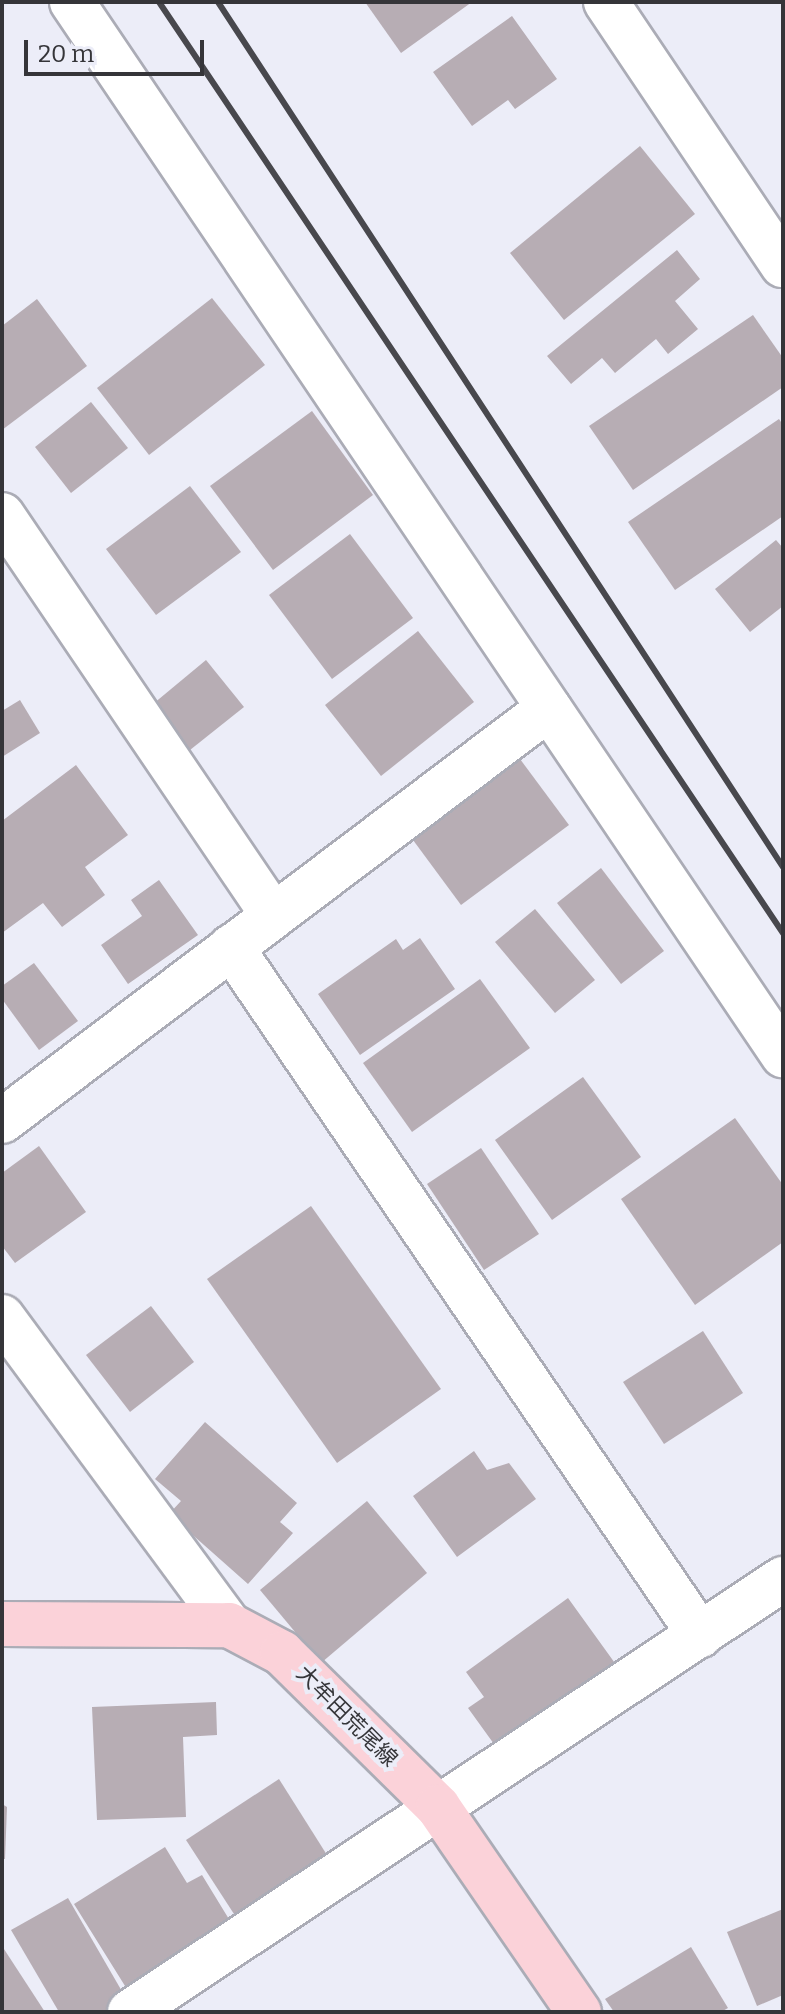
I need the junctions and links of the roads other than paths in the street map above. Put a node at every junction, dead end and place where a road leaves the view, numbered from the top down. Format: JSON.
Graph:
{"nodes":[{"id":1,"x":72,"y":2,"type":"edge"},
{"id":2,"x":606,"y":2,"type":"edge"},
{"id":3,"x":783,"y":265,"type":"edge"},
{"id":4,"x":2,"y":515,"type":"edge"},
{"id":5,"x":549,"y":708,"type":"junction"},
{"id":6,"x":273,"y":916,"type":"junction"},
{"id":7,"x":231,"y":947,"type":"junction"},
{"id":8,"x":783,"y":1055,"type":"edge"},
{"id":9,"x":2,"y":1121,"type":"edge"},
{"id":10,"x":2,"y":1317,"type":"edge"},
{"id":11,"x":783,"y":1579,"type":"edge"},
{"id":12,"x":2,"y":1624,"type":"edge"},
{"id":13,"x":229,"y":1625,"type":"junction"},
{"id":14,"x":700,"y":1635,"type":"junction"},
{"id":15,"x":438,"y":1807,"type":"junction"},
{"id":16,"x":130,"y":2012,"type":"edge"},
{"id":17,"x":579,"y":2012,"type":"edge"}],
"edges":[{"from":1,"to":5,"type":"street"},
{"from":2,"to":3,"type":"street"},
{"from":4,"to":6,"type":"street"},
{"from":5,"to":6,"type":"street"},
{"from":5,"to":8,"type":"street"},
{"from":6,"to":7,"type":"street"},
{"from":7,"to":9,"type":"street"},
{"from":7,"to":14,"type":"street"},
{"from":10,"to":13,"type":"street"},
{"from":11,"to":14,"type":"street"},
{"from":12,"to":13,"type":"main road","name":"大牟田荒尾線"},
{"from":13,"to":15,"type":"main road","name":"大牟田荒尾線"},
{"from":14,"to":15,"type":"street"},
{"from":15,"to":16,"type":"street"},
{"from":15,"to":17,"type":"main road","name":"大牟田荒尾線"}]}
